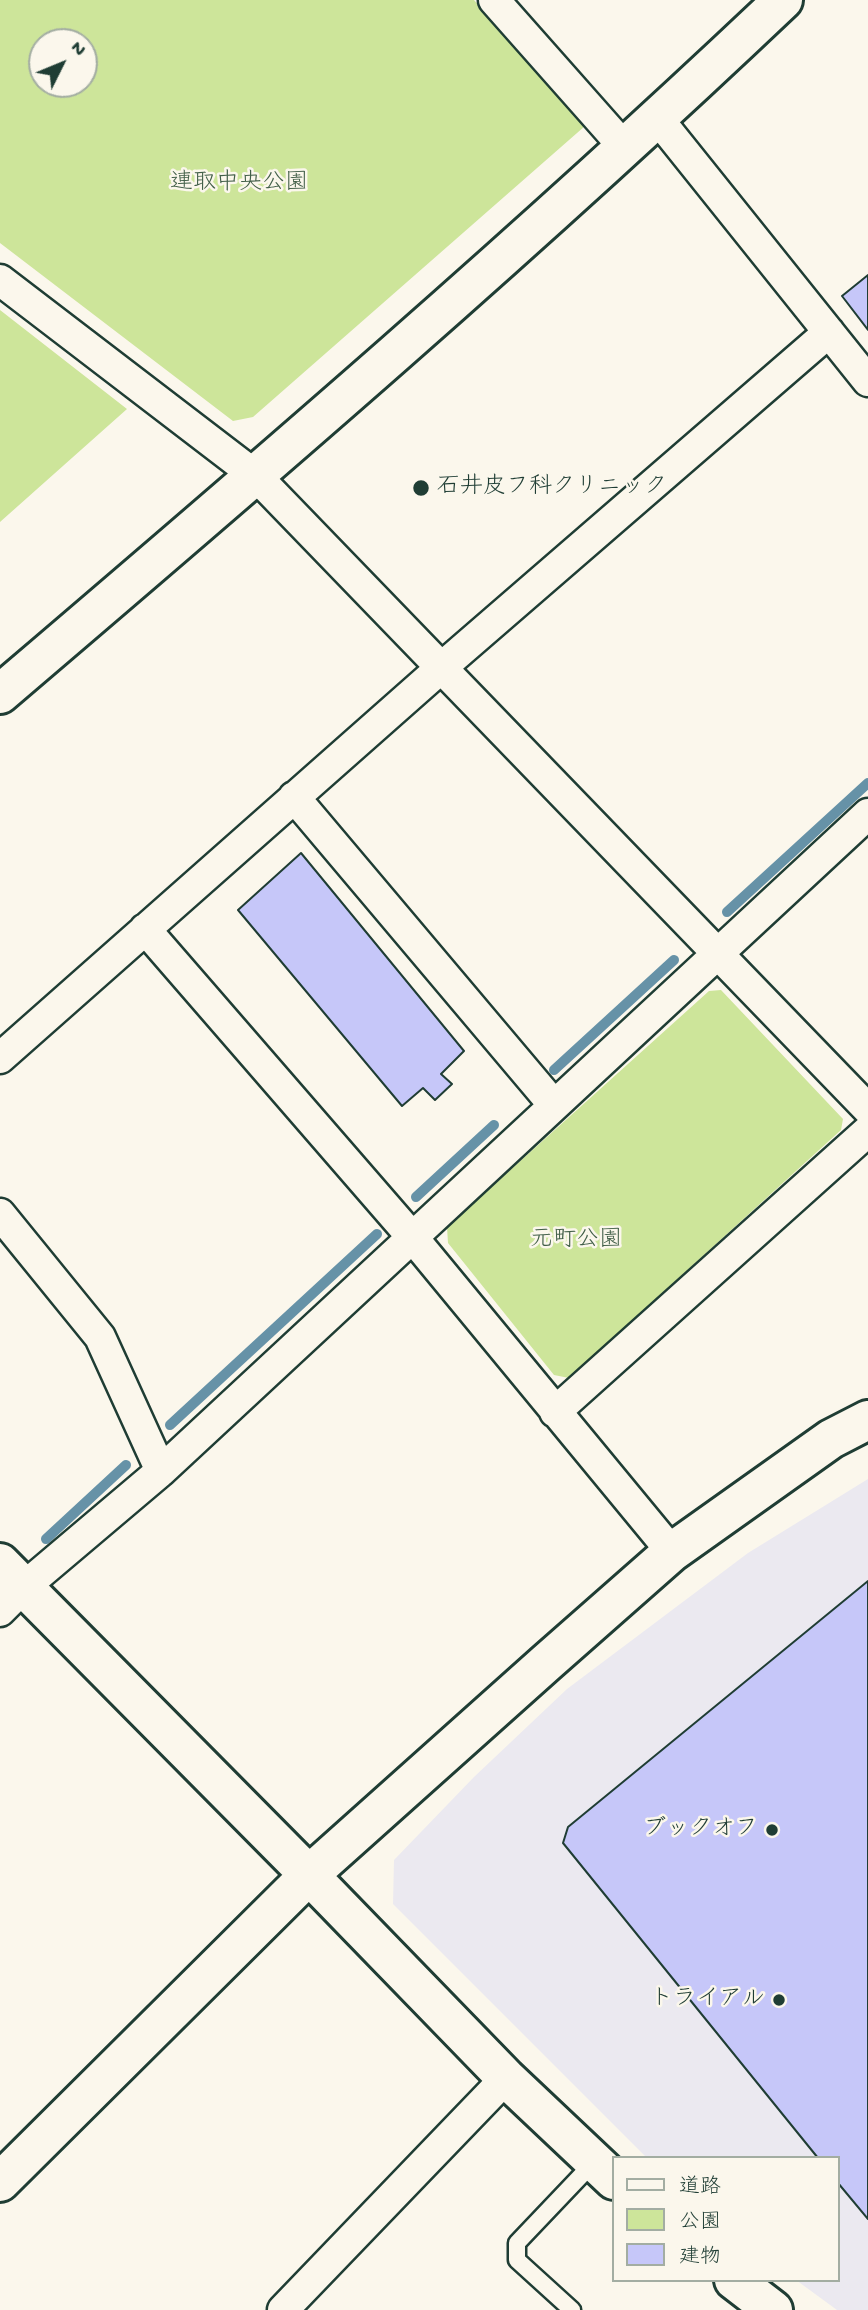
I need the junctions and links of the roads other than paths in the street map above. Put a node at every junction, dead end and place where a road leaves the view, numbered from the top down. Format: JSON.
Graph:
{"nodes":[{"id":1,"x":494,"y":0,"type":"edge"},
{"id":2,"x":783,"y":0,"type":"edge"},
{"id":3,"x":658,"y":119,"type":"junction"},
{"id":4,"x":625,"y":148,"type":"junction"},
{"id":5,"x":0,"y":280,"type":"edge"},
{"id":6,"x":829,"y":332,"type":"junction"},
{"id":7,"x":868,"y":381,"type":"edge"},
{"id":8,"x":256,"y":476,"type":"junction"},
{"id":9,"x":441,"y":668,"type":"junction"},
{"id":10,"x":0,"y":694,"type":"edge"},
{"id":11,"x":294,"y":797,"type":"junction"},
{"id":12,"x":868,"y":814,"type":"edge"},
{"id":13,"x":145,"y":929,"type":"junction"},
{"id":14,"x":717,"y":955,"type":"junction"},
{"id":15,"x":0,"y":1058,"type":"edge"},
{"id":16,"x":554,"y":1104,"type":"junction"},
{"id":17,"x":868,"y":1109,"type":"edge"},
{"id":18,"x":868,"y":1131,"type":"edge"},
{"id":19,"x":0,"y":1214,"type":"edge"},
{"id":20,"x":412,"y":1238,"type":"junction"},
{"id":21,"x":555,"y":1412,"type":"junction"},
{"id":22,"x":868,"y":1420,"type":"edge"},
{"id":23,"x":161,"y":1471,"type":"junction"},
{"id":24,"x":672,"y":1552,"type":"junction"},
{"id":25,"x":8,"y":1587,"type":"edge"},
{"id":26,"x":309,"y":1875,"type":"junction"},
{"id":27,"x":506,"y":2078,"type":"junction"},
{"id":28,"x":604,"y":2171,"type":"edge"},
{"id":29,"x":0,"y":2182,"type":"edge"},
{"id":30,"x":737,"y":2282,"type":"edge"},
{"id":31,"x":294,"y":2306,"type":"edge"},
{"id":32,"x":572,"y":2310,"type":"edge"},
{"id":33,"x":773,"y":2310,"type":"edge"}],
"edges":[{"from":1,"to":4,"type":"street"},
{"from":2,"to":3,"type":"street"},
{"from":3,"to":4,"type":"street"},
{"from":3,"to":6,"type":"street"},
{"from":4,"to":8,"type":"street"},
{"from":5,"to":8,"type":"street"},
{"from":6,"to":7,"type":"street"},
{"from":6,"to":9,"type":"street"},
{"from":8,"to":9,"type":"street"},
{"from":8,"to":10,"type":"street"},
{"from":9,"to":11,"type":"street"},
{"from":9,"to":14,"type":"street"},
{"from":11,"to":13,"type":"street"},
{"from":11,"to":16,"type":"street"},
{"from":12,"to":14,"type":"street"},
{"from":13,"to":15,"type":"street"},
{"from":13,"to":20,"type":"street"},
{"from":14,"to":16,"type":"street"},
{"from":14,"to":17,"type":"street"},
{"from":16,"to":20,"type":"street"},
{"from":18,"to":21,"type":"street"},
{"from":19,"to":23,"type":"street"},
{"from":20,"to":21,"type":"street"},
{"from":20,"to":23,"type":"street"},
{"from":21,"to":24,"type":"street"},
{"from":22,"to":24,"type":"street"},
{"from":23,"to":25,"type":"street"},
{"from":24,"to":26,"type":"street"},
{"from":25,"to":26,"type":"street"},
{"from":26,"to":27,"type":"street"},
{"from":26,"to":29,"type":"street"},
{"from":27,"to":28,"type":"street"},
{"from":27,"to":31,"type":"street"},
{"from":28,"to":32,"type":"lane"},
{"from":30,"to":33,"type":"street"}]}
